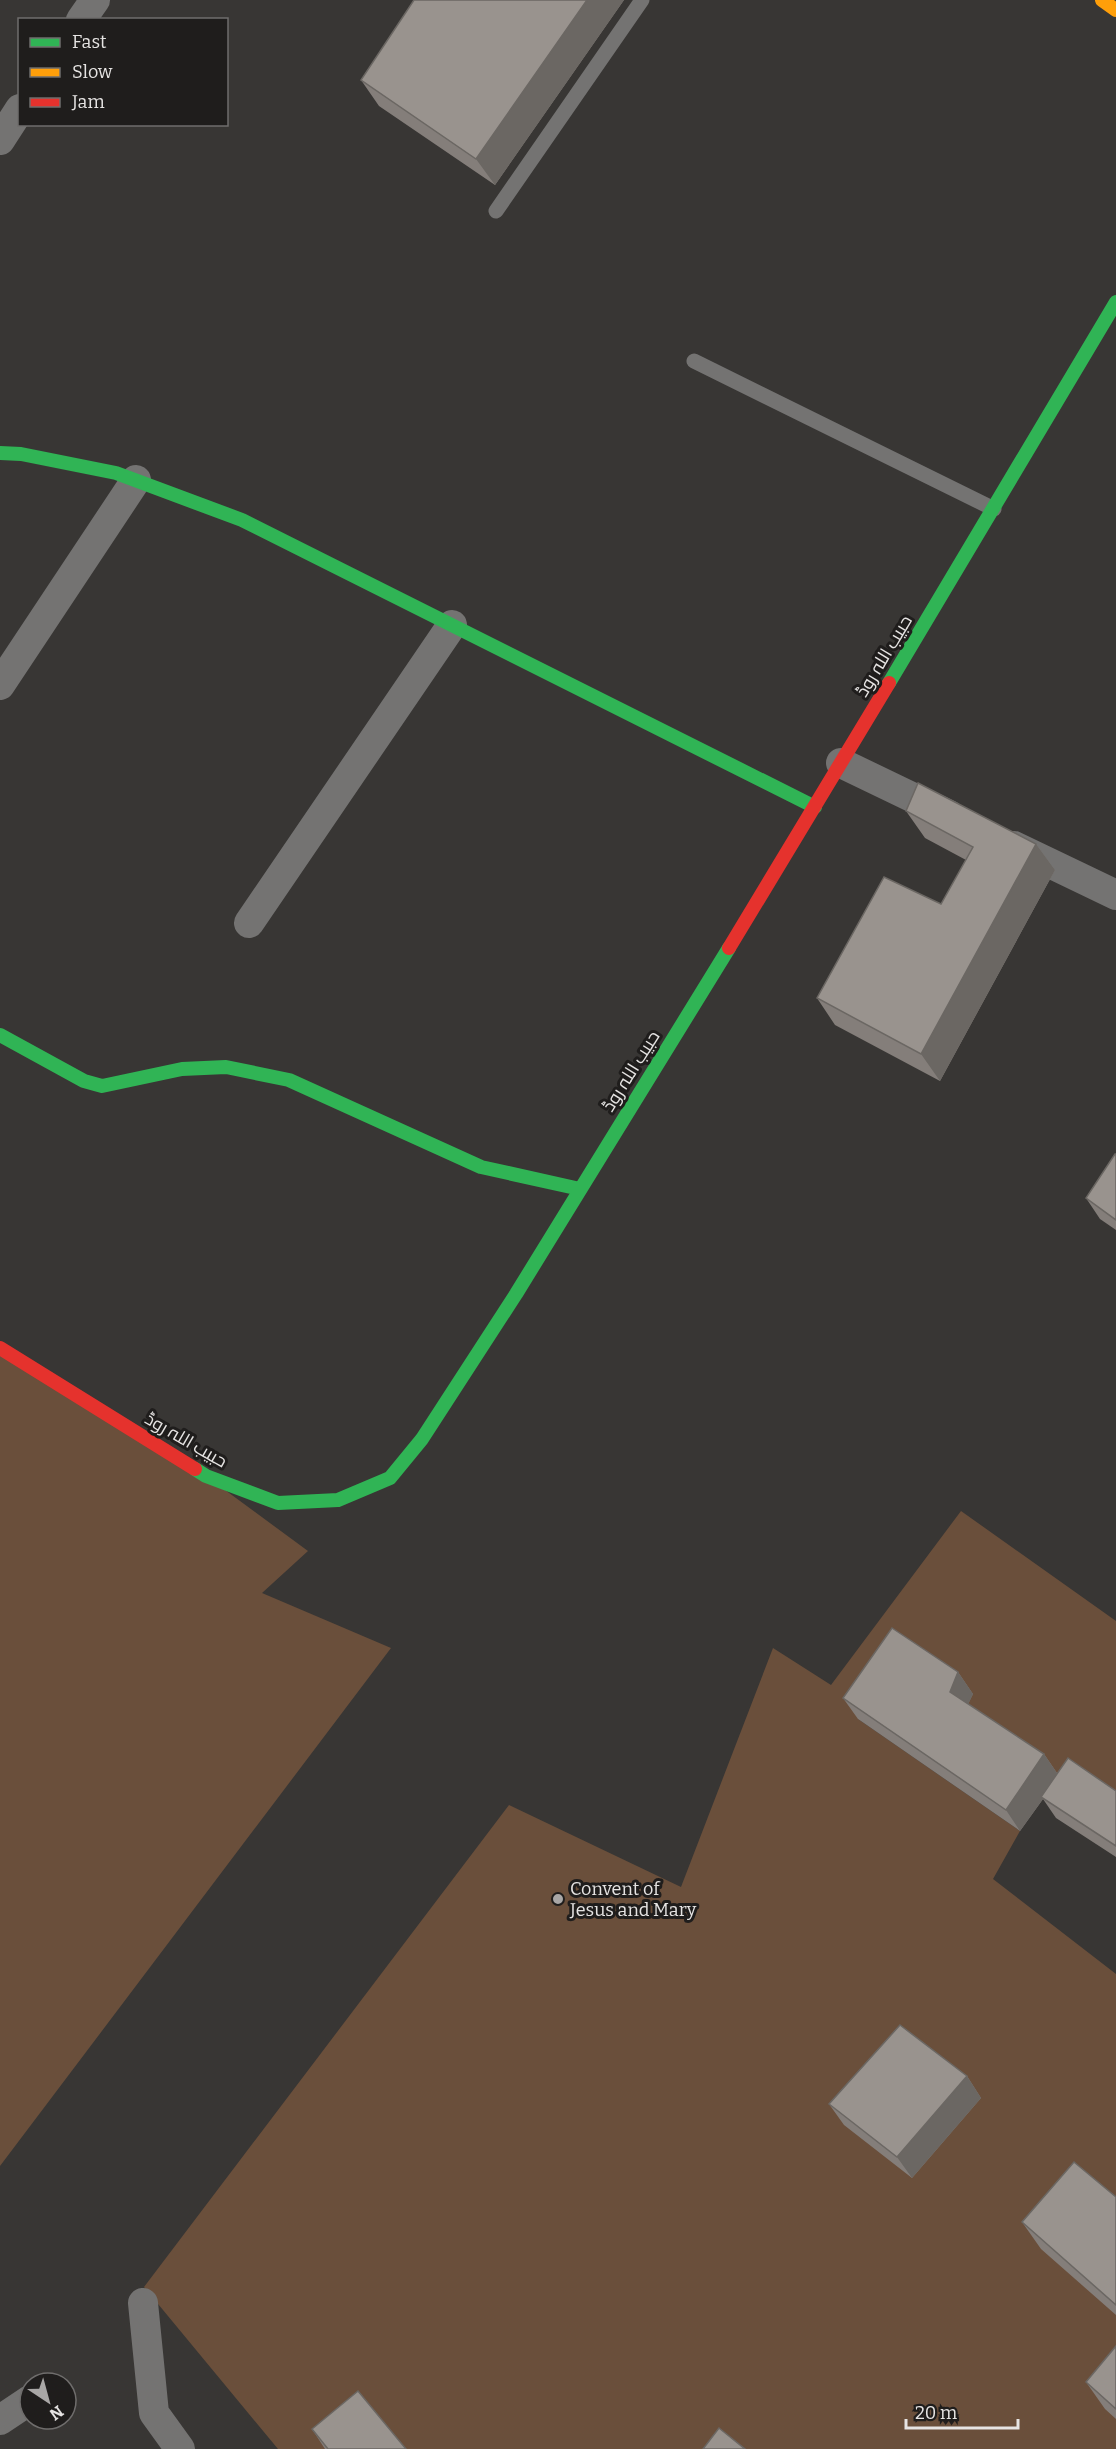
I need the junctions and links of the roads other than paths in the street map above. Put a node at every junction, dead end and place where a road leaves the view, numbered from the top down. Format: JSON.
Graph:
{"nodes":[{"id":1,"x":94,"y":0,"type":"edge"},
{"id":2,"x":642,"y":0,"type":"edge"},
{"id":3,"x":1102,"y":0,"type":"edge"},
{"id":4,"x":1116,"y":10,"type":"edge"},
{"id":5,"x":82,"y":18,"type":"edge"},
{"id":6,"x":496,"y":211,"type":"dead end"},
{"id":7,"x":1116,"y":302,"type":"edge"},
{"id":8,"x":694,"y":361,"type":"dead end"},
{"id":9,"x":0,"y":453,"type":"edge"},
{"id":10,"x":136,"y":480,"type":"junction"},
{"id":11,"x":994,"y":509,"type":"junction"},
{"id":12,"x":452,"y":625,"type":"junction"},
{"id":13,"x":0,"y":685,"type":"edge"},
{"id":14,"x":841,"y":763,"type":"junction"},
{"id":15,"x":815,"y":807,"type":"junction"},
{"id":16,"x":1116,"y":895,"type":"edge"},
{"id":17,"x":249,"y":923,"type":"dead end"},
{"id":18,"x":0,"y":1035,"type":"edge"},
{"id":19,"x":580,"y":1189,"type":"junction"},
{"id":20,"x":0,"y":1348,"type":"edge"},
{"id":21,"x":143,"y":2303,"type":"dead end"},
{"id":22,"x":18,"y":2408,"type":"edge"},
{"id":23,"x":0,"y":2420,"type":"edge"},
{"id":24,"x":180,"y":2449,"type":"edge"}],
"edges":[{"from":1,"to":5,"type":"street"},
{"from":2,"to":6,"type":"lane"},
{"from":3,"to":4,"type":"street"},
{"from":7,"to":11,"type":"street","name":"حبیب اللہ روڈ"},
{"from":8,"to":11,"type":"lane"},
{"from":9,"to":10,"type":"street"},
{"from":10,"to":12,"type":"street"},
{"from":10,"to":13,"type":"street"},
{"from":11,"to":14,"type":"street","name":"حبیب اللہ روڈ"},
{"from":12,"to":15,"type":"street"},
{"from":12,"to":17,"type":"street"},
{"from":14,"to":15,"type":"street","name":"حبیب اللہ روڈ"},
{"from":14,"to":16,"type":"street"},
{"from":15,"to":19,"type":"street","name":"حبیب اللہ روڈ"},
{"from":18,"to":19,"type":"street"},
{"from":19,"to":20,"type":"street","name":"حبیب اللہ روڈ"},
{"from":21,"to":24,"type":"street"},
{"from":22,"to":23,"type":"street"}]}
